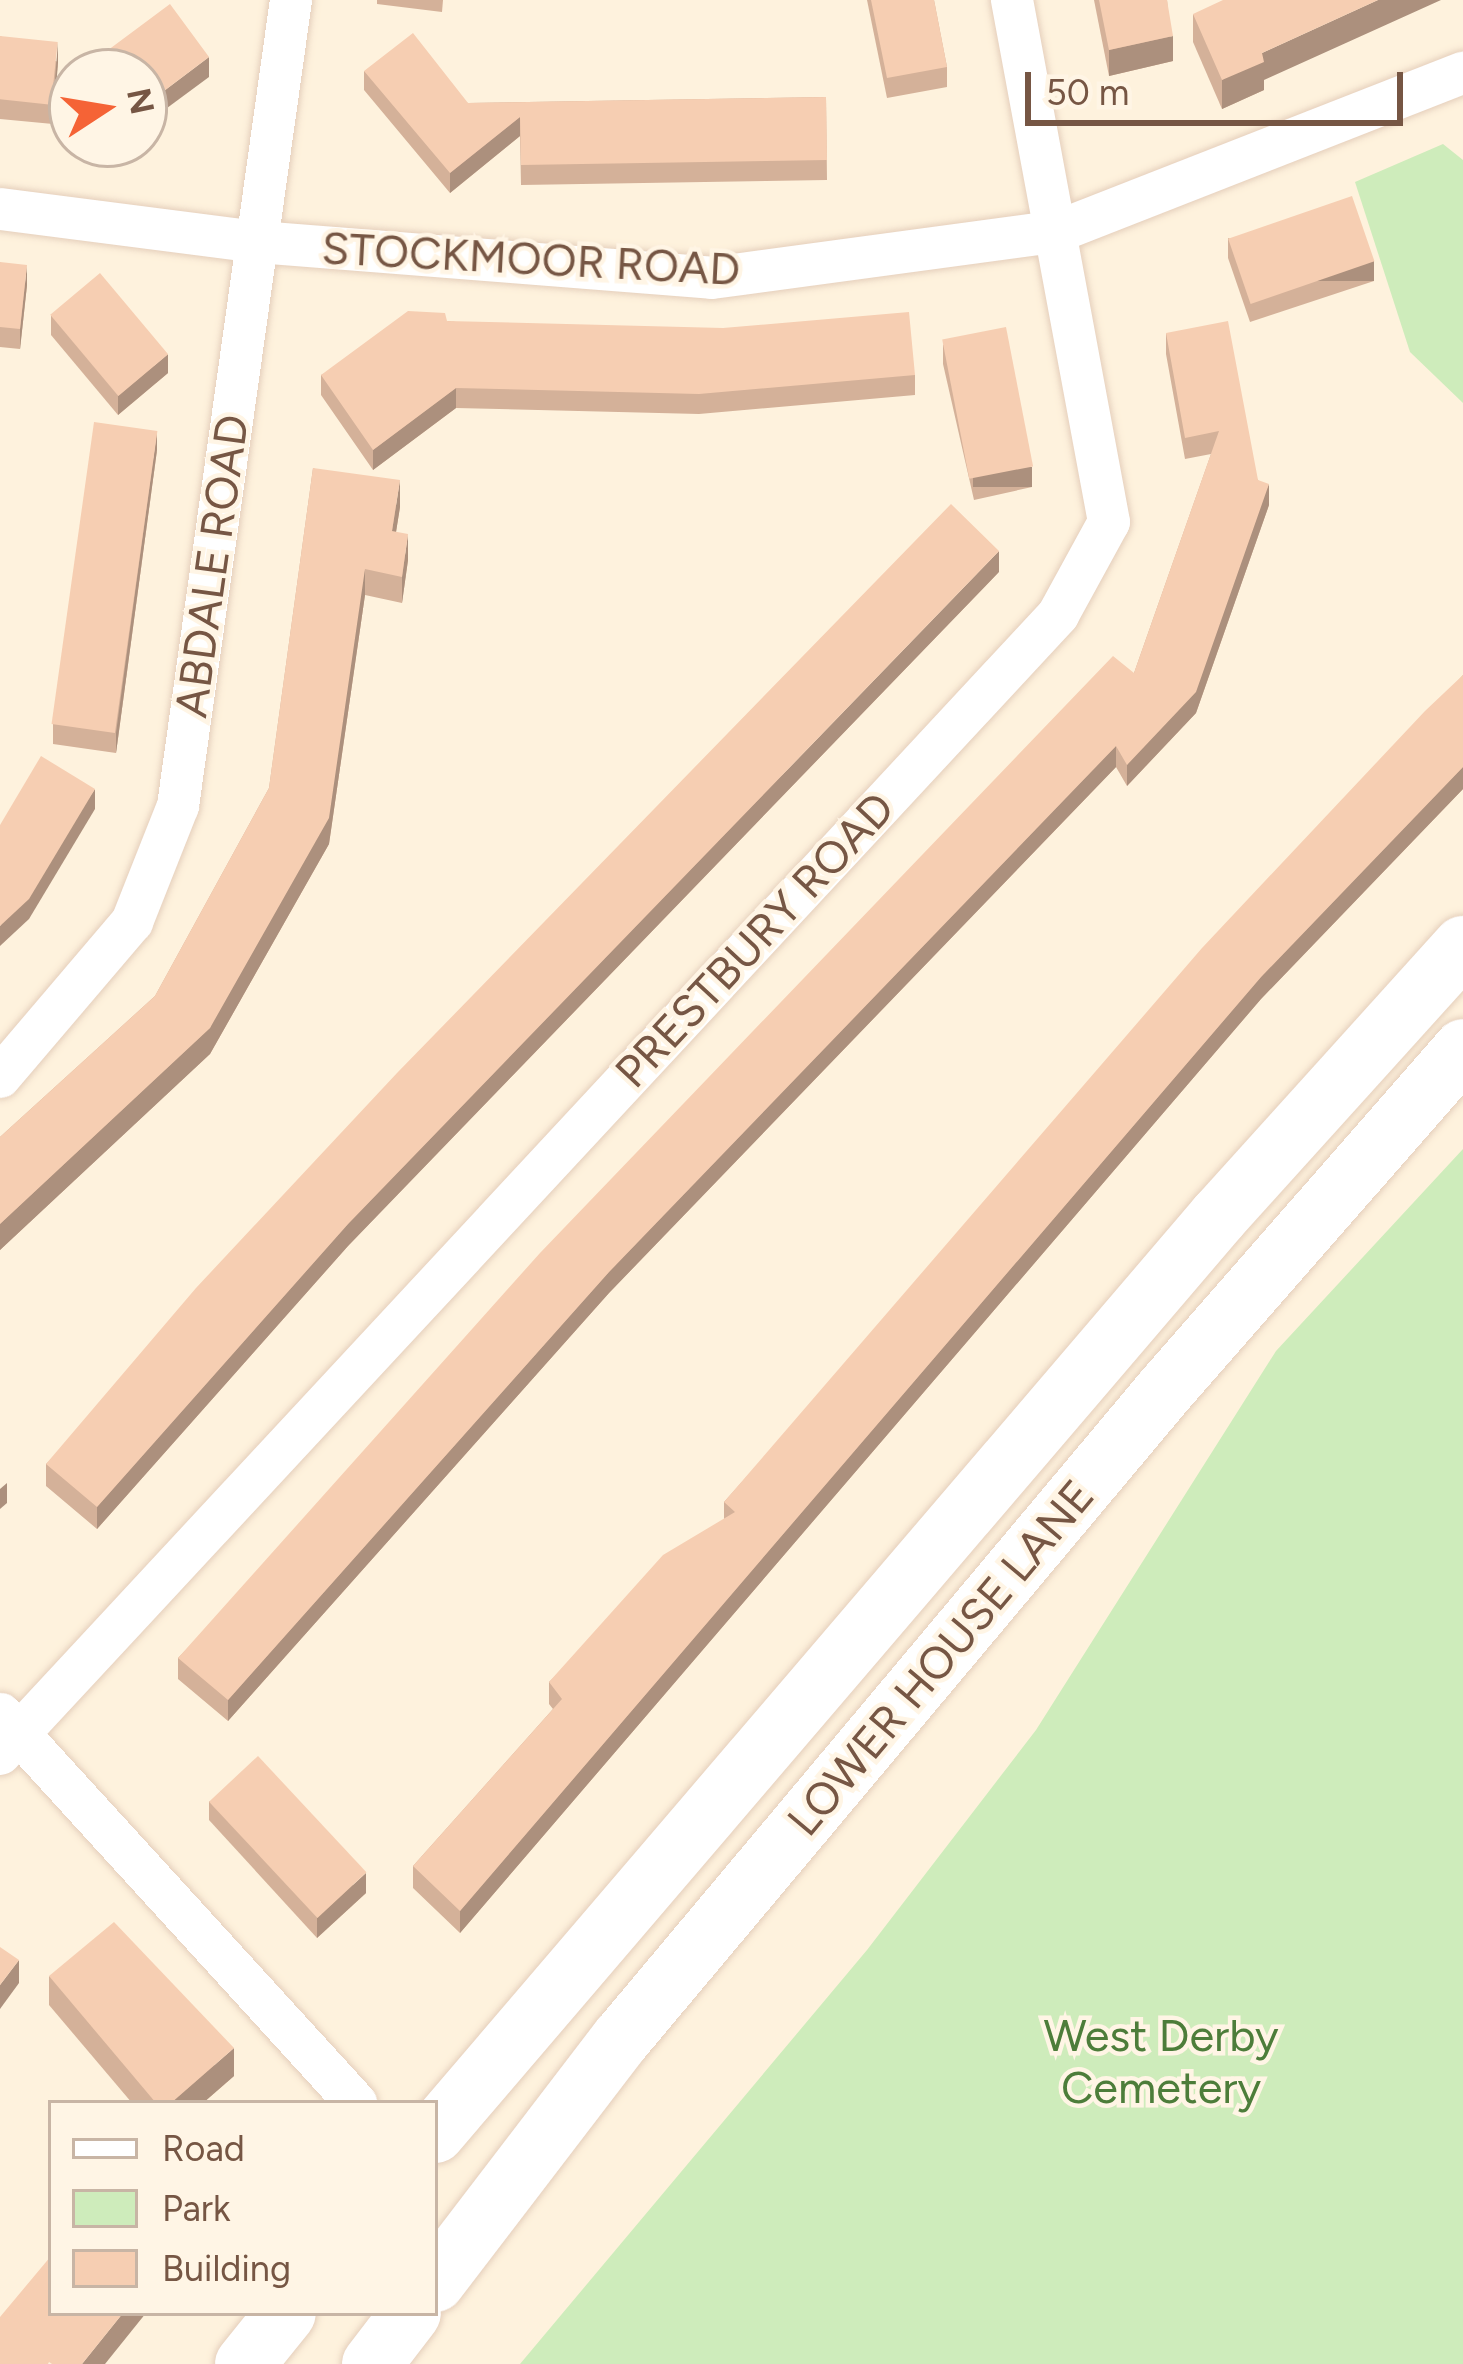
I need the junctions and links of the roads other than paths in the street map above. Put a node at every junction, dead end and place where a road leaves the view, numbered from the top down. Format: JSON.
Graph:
{"nodes":[{"id":1,"x":291,"y":0,"type":"edge"},
{"id":2,"x":1012,"y":0,"type":"edge"},
{"id":3,"x":1463,"y":73,"type":"edge"},
{"id":4,"x":0,"y":209,"type":"edge"},
{"id":5,"x":1060,"y":231,"type":"junction"},
{"id":6,"x":259,"y":242,"type":"junction"},
{"id":7,"x":1463,"y":946,"type":"edge"},
{"id":8,"x":1463,"y":1049,"type":"edge"},
{"id":9,"x":0,"y":1077,"type":"edge"},
{"id":10,"x":6,"y":1733,"type":"edge"},
{"id":11,"x":353,"y":2100,"type":"edge"},
{"id":12,"x":438,"y":2129,"type":"edge"},
{"id":13,"x":438,"y":2278,"type":"edge"},
{"id":14,"x":284,"y":2316,"type":"edge"},
{"id":15,"x":409,"y":2316,"type":"edge"},
{"id":16,"x":244,"y":2364,"type":"edge"},
{"id":17,"x":372,"y":2364,"type":"edge"}],
"edges":[{"from":1,"to":6,"type":"street","name":"ABDALE ROAD"},
{"from":2,"to":5,"type":"street","name":"PRESTBURY ROAD"},
{"from":3,"to":5,"type":"street","name":"STOCKMOOR ROAD"},
{"from":4,"to":6,"type":"street","name":"STOCKMOOR ROAD"},
{"from":5,"to":6,"type":"street","name":"STOCKMOOR ROAD"},
{"from":5,"to":10,"type":"street","name":"PRESTBURY ROAD"},
{"from":6,"to":9,"type":"street","name":"ABDALE ROAD"},
{"from":7,"to":12,"type":"street","name":"LOWER HOUSE LANE"},
{"from":8,"to":13,"type":"street","name":"LOWER HOUSE LANE"},
{"from":10,"to":11,"type":"street"},
{"from":14,"to":16,"type":"street"},
{"from":15,"to":17,"type":"street"}]}
